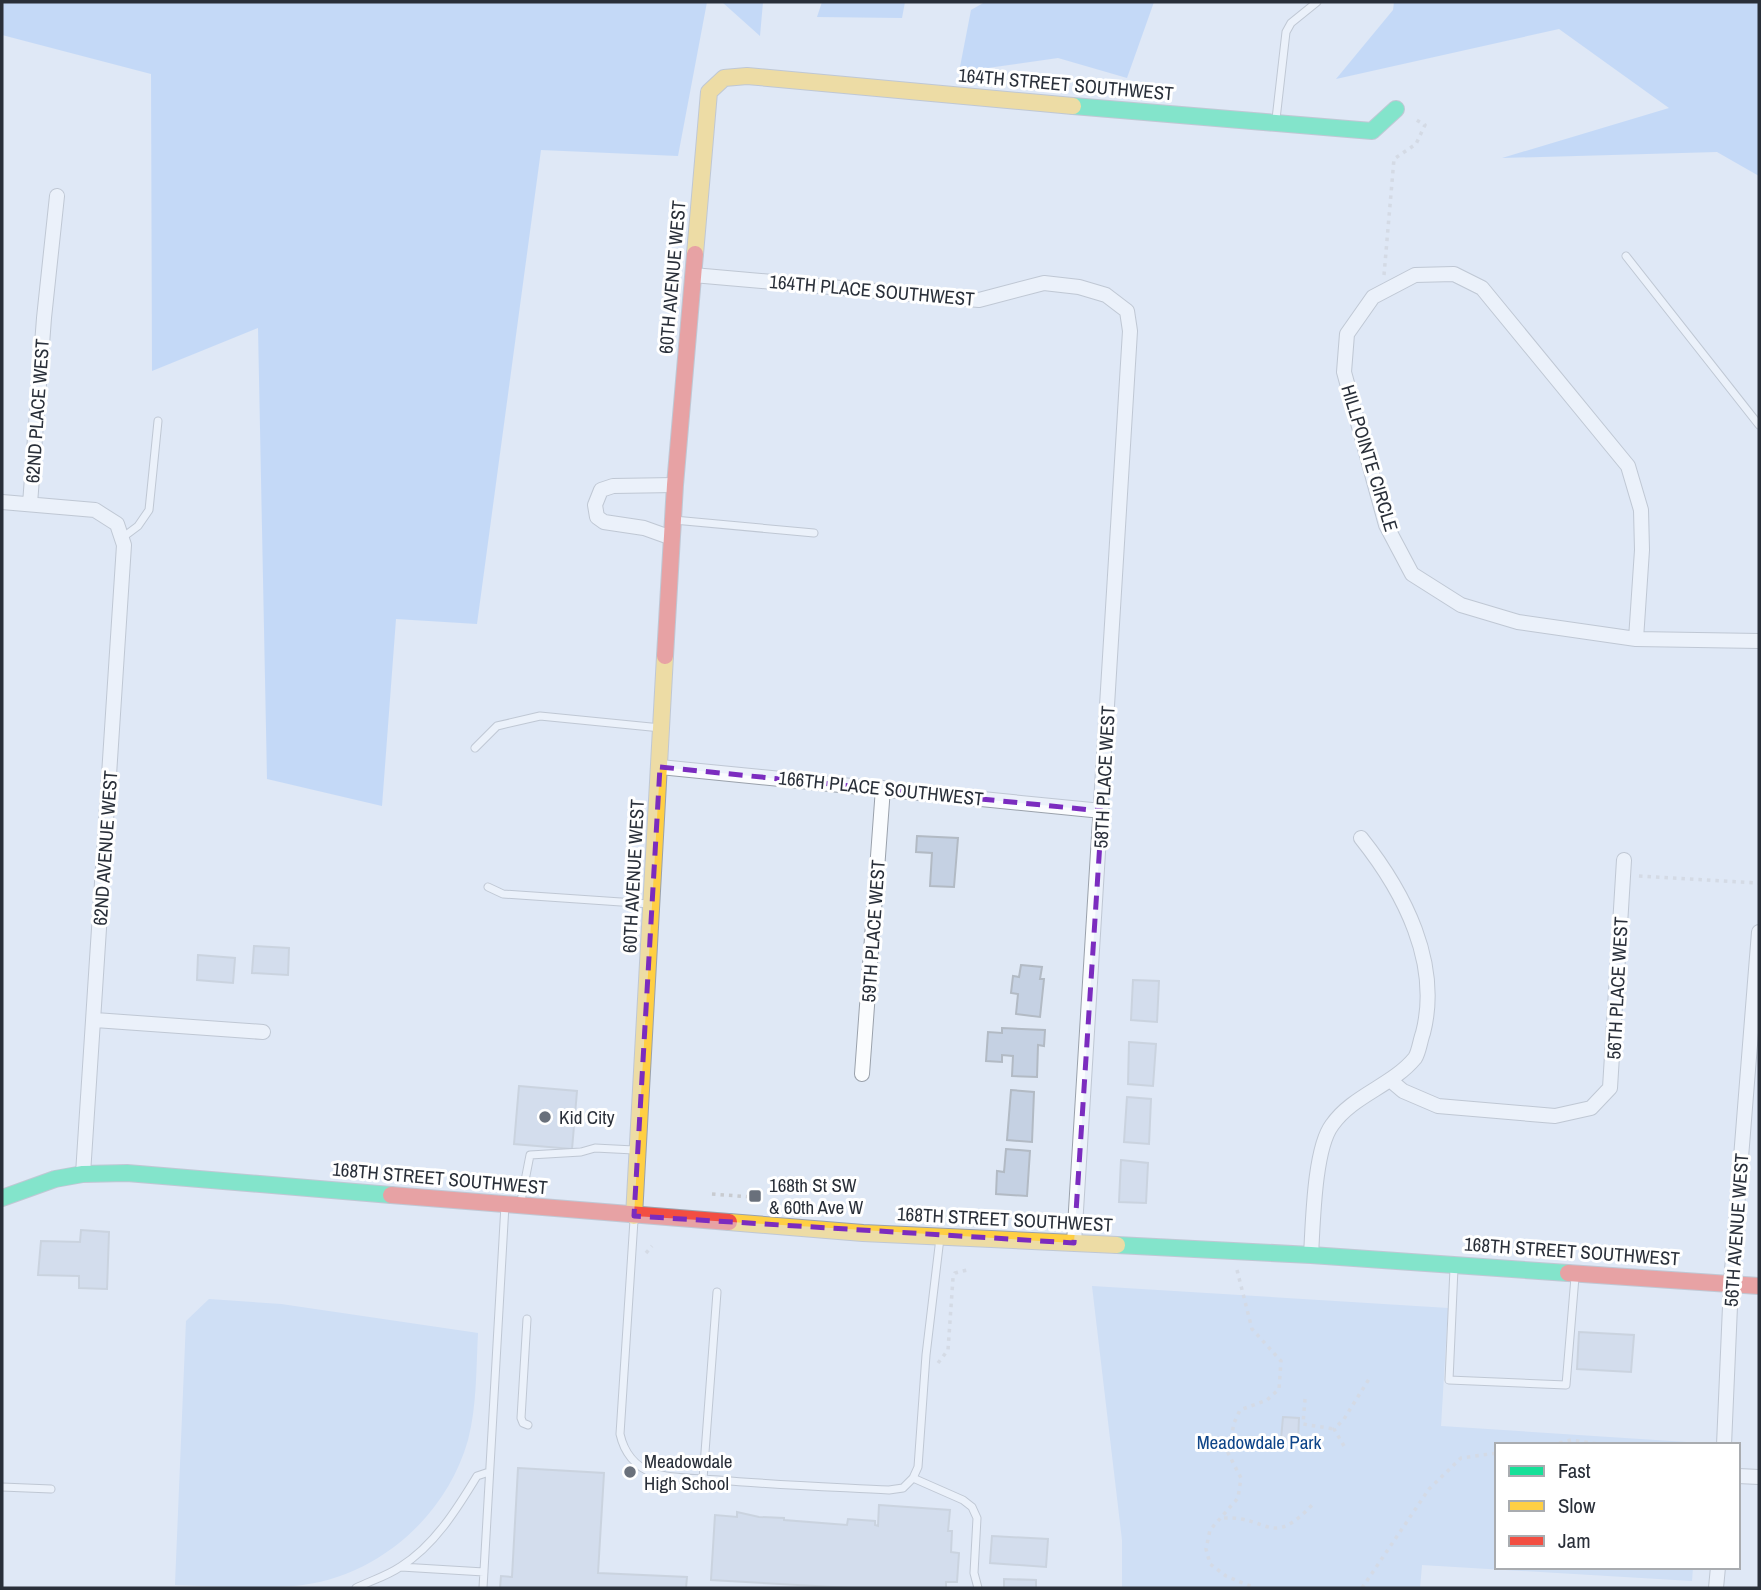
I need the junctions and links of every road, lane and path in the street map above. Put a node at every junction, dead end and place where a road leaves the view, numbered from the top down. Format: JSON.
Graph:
{"nodes":[{"id":1,"x":1317,"y":2,"type":"edge"},
{"id":2,"x":724,"y":78,"type":"joint"},
{"id":3,"x":1396,"y":109,"type":"joint"},
{"id":4,"x":1276,"y":124,"type":"junction"},
{"id":5,"x":57,"y":195,"type":"dead end"},
{"id":6,"x":1626,"y":256,"type":"dead end"},
{"id":7,"x":693,"y":275,"type":"junction"},
{"id":8,"x":1390,"y":288,"type":"junction"},
{"id":9,"x":1127,"y":311,"type":"joint"},
{"id":10,"x":158,"y":421,"type":"dead end"},
{"id":11,"x":1759,"y":425,"type":"edge"},
{"id":12,"x":675,"y":485,"type":"junction"},
{"id":13,"x":2,"y":502,"type":"edge"},
{"id":14,"x":30,"y":504,"type":"junction"},
{"id":15,"x":673,"y":520,"type":"junction"},
{"id":16,"x":119,"y":531,"type":"junction"},
{"id":17,"x":814,"y":533,"type":"dead end"},
{"id":18,"x":672,"y":538,"type":"junction"},
{"id":19,"x":1636,"y":639,"type":"junction"},
{"id":20,"x":1759,"y":641,"type":"edge"},
{"id":21,"x":661,"y":728,"type":"junction"},
{"id":22,"x":475,"y":748,"type":"dead end"},
{"id":23,"x":660,"y":767,"type":"junction"},
{"id":24,"x":883,"y":788,"type":"junction"},
{"id":25,"x":1102,"y":811,"type":"junction"},
{"id":26,"x":1361,"y":838,"type":"dead end"},
{"id":27,"x":1624,"y":867,"type":"joint"},
{"id":28,"x":1759,"y":883,"type":"edge"},
{"id":29,"x":488,"y":887,"type":"dead end"},
{"id":30,"x":652,"y":904,"type":"junction"},
{"id":31,"x":1759,"y":932,"type":"edge"},
{"id":32,"x":95,"y":1020,"type":"junction"},
{"id":33,"x":263,"y":1032,"type":"dead end"},
{"id":34,"x":862,"y":1074,"type":"dead end"},
{"id":35,"x":1390,"y":1080,"type":"junction"},
{"id":36,"x":639,"y":1150,"type":"junction"},
{"id":37,"x":83,"y":1174,"type":"junction"},
{"id":38,"x":712,"y":1194,"type":"dead end"},
{"id":39,"x":752,"y":1197,"type":"dead end"},
{"id":40,"x":2,"y":1198,"type":"edge"},
{"id":41,"x":513,"y":1205,"type":"junction"},
{"id":42,"x":635,"y":1216,"type":"junction"},
{"id":43,"x":940,"y":1238,"type":"junction"},
{"id":44,"x":1074,"y":1243,"type":"junction"},
{"id":45,"x":1231,"y":1251,"type":"junction"},
{"id":46,"x":1311,"y":1255,"type":"junction"},
{"id":47,"x":1454,"y":1264,"type":"junction"},
{"id":48,"x":967,"y":1270,"type":"dead end"},
{"id":49,"x":1576,"y":1273,"type":"junction"},
{"id":50,"x":1731,"y":1283,"type":"junction"},
{"id":51,"x":1759,"y":1286,"type":"edge"},
{"id":52,"x":716,"y":1292,"type":"dead end"},
{"id":53,"x":527,"y":1320,"type":"dead end"},
{"id":54,"x":938,"y":1374,"type":"dead end"},
{"id":55,"x":1368,"y":1379,"type":"dead end"},
{"id":56,"x":1305,"y":1399,"type":"dead end"},
{"id":57,"x":528,"y":1425,"type":"dead end"},
{"id":58,"x":1334,"y":1429,"type":"junction"},
{"id":59,"x":1559,"y":1443,"type":"edge"},
{"id":60,"x":1591,"y":1443,"type":"edge"},
{"id":61,"x":1724,"y":1443,"type":"edge"},
{"id":62,"x":1344,"y":1446,"type":"dead end"},
{"id":63,"x":1495,"y":1453,"type":"edge"},
{"id":64,"x":489,"y":1472,"type":"junction"},
{"id":65,"x":1740,"y":1476,"type":"edge"},
{"id":66,"x":913,"y":1478,"type":"junction"},
{"id":67,"x":1759,"y":1478,"type":"edge"},
{"id":68,"x":703,"y":1479,"type":"junction"},
{"id":69,"x":2,"y":1487,"type":"edge"},
{"id":70,"x":51,"y":1489,"type":"dead end"},
{"id":71,"x":1314,"y":1503,"type":"dead end"},
{"id":72,"x":1222,"y":1518,"type":"junction"},
{"id":73,"x":400,"y":1567,"type":"junction"},
{"id":74,"x":1718,"y":1569,"type":"edge"},
{"id":75,"x":484,"y":1572,"type":"junction"},
{"id":76,"x":356,"y":1588,"type":"edge"},
{"id":77,"x":483,"y":1588,"type":"edge"},
{"id":78,"x":978,"y":1588,"type":"edge"},
{"id":79,"x":1255,"y":1588,"type":"edge"},
{"id":80,"x":1362,"y":1588,"type":"edge"},
{"id":81,"x":1716,"y":1588,"type":"edge"}],
"edges":[{"from":1,"to":4,"type":"lane"},
{"from":2,"to":4,"type":"street","name":"164TH STREET SOUTHWEST"},
{"from":2,"to":7,"type":"street","name":"60TH AVENUE WEST"},
{"from":3,"to":4,"type":"street","name":"164TH STREET SOUTHWEST"},
{"from":3,"to":8,"type":"path"},
{"from":5,"to":14,"type":"street","name":"62ND PLACE WEST"},
{"from":6,"to":11,"type":"lane"},
{"from":7,"to":9,"type":"street","name":"164TH PLACE SOUTHWEST"},
{"from":7,"to":12,"type":"street","name":"60TH AVENUE WEST"},
{"from":8,"to":19,"type":"street","name":"HILLPOINTE CIRCLE"},
{"from":8,"to":19,"type":"street","name":"HILLPOINTE CIRCLE"},
{"from":9,"to":25,"type":"street","name":"58TH PLACE WEST"},
{"from":10,"to":16,"type":"lane"},
{"from":12,"to":15,"type":"street","name":"60TH AVENUE WEST"},
{"from":12,"to":18,"type":"street"},
{"from":13,"to":14,"type":"street"},
{"from":14,"to":16,"type":"street"},
{"from":15,"to":17,"type":"lane"},
{"from":15,"to":18,"type":"street","name":"60TH AVENUE WEST"},
{"from":16,"to":32,"type":"street","name":"62ND AVENUE WEST"},
{"from":18,"to":21,"type":"street","name":"60TH AVENUE WEST"},
{"from":19,"to":20,"type":"street","name":"HILLPOINTE CIRCLE"},
{"from":21,"to":22,"type":"lane"},
{"from":21,"to":23,"type":"street","name":"60TH AVENUE WEST"},
{"from":23,"to":24,"type":"street","name":"166TH PLACE SOUTHWEST"},
{"from":23,"to":30,"type":"street","name":"60TH AVENUE WEST"},
{"from":24,"to":25,"type":"street","name":"166TH PLACE SOUTHWEST"},
{"from":24,"to":34,"type":"street","name":"59TH PLACE WEST"},
{"from":25,"to":44,"type":"street","name":"58TH PLACE WEST"},
{"from":26,"to":35,"type":"street"},
{"from":27,"to":28,"type":"path"},
{"from":27,"to":35,"type":"street","name":"56TH PLACE WEST"},
{"from":29,"to":30,"type":"lane"},
{"from":30,"to":36,"type":"street","name":"60TH AVENUE WEST"},
{"from":31,"to":50,"type":"street","name":"56TH AVENUE WEST"},
{"from":32,"to":33,"type":"street"},
{"from":32,"to":37,"type":"street","name":"62ND AVENUE WEST"},
{"from":35,"to":46,"type":"street"},
{"from":36,"to":41,"type":"lane"},
{"from":36,"to":42,"type":"street","name":"60TH AVENUE WEST"},
{"from":37,"to":40,"type":"street","name":"168TH STREET SOUTHWEST"},
{"from":37,"to":41,"type":"street","name":"168TH STREET SOUTHWEST"},
{"from":38,"to":39,"type":"path"},
{"from":41,"to":42,"type":"street","name":"168TH STREET SOUTHWEST"},
{"from":41,"to":64,"type":"lane"},
{"from":42,"to":43,"type":"street","name":"168TH STREET SOUTHWEST"},
{"from":42,"to":68,"type":"lane"},
{"from":43,"to":44,"type":"street","name":"168TH STREET SOUTHWEST"},
{"from":43,"to":66,"type":"lane"},
{"from":44,"to":45,"type":"street","name":"168TH STREET SOUTHWEST"},
{"from":45,"to":46,"type":"street","name":"168TH STREET SOUTHWEST"},
{"from":45,"to":72,"type":"path"},
{"from":46,"to":47,"type":"street","name":"168TH STREET SOUTHWEST"},
{"from":47,"to":49,"type":"street","name":"168TH STREET SOUTHWEST"},
{"from":47,"to":49,"type":"lane"},
{"from":48,"to":54,"type":"path"},
{"from":49,"to":50,"type":"street","name":"168TH STREET SOUTHWEST"},
{"from":50,"to":51,"type":"street","name":"168TH STREET SOUTHWEST"},
{"from":50,"to":61,"type":"street","name":"56TH AVENUE WEST"},
{"from":52,"to":68,"type":"lane"},
{"from":53,"to":57,"type":"lane"},
{"from":55,"to":58,"type":"path"},
{"from":56,"to":58,"type":"path"},
{"from":58,"to":62,"type":"path"},
{"from":59,"to":60,"type":"path"},
{"from":63,"to":80,"type":"path"},
{"from":64,"to":73,"type":"lane"},
{"from":64,"to":75,"type":"lane"},
{"from":65,"to":67,"type":"street"},
{"from":66,"to":68,"type":"lane"},
{"from":66,"to":78,"type":"lane"},
{"from":69,"to":70,"type":"lane"},
{"from":71,"to":72,"type":"path"},
{"from":72,"to":79,"type":"path"},
{"from":73,"to":75,"type":"lane"},
{"from":73,"to":76,"type":"lane"},
{"from":74,"to":81,"type":"street"},
{"from":75,"to":77,"type":"lane"}]}
